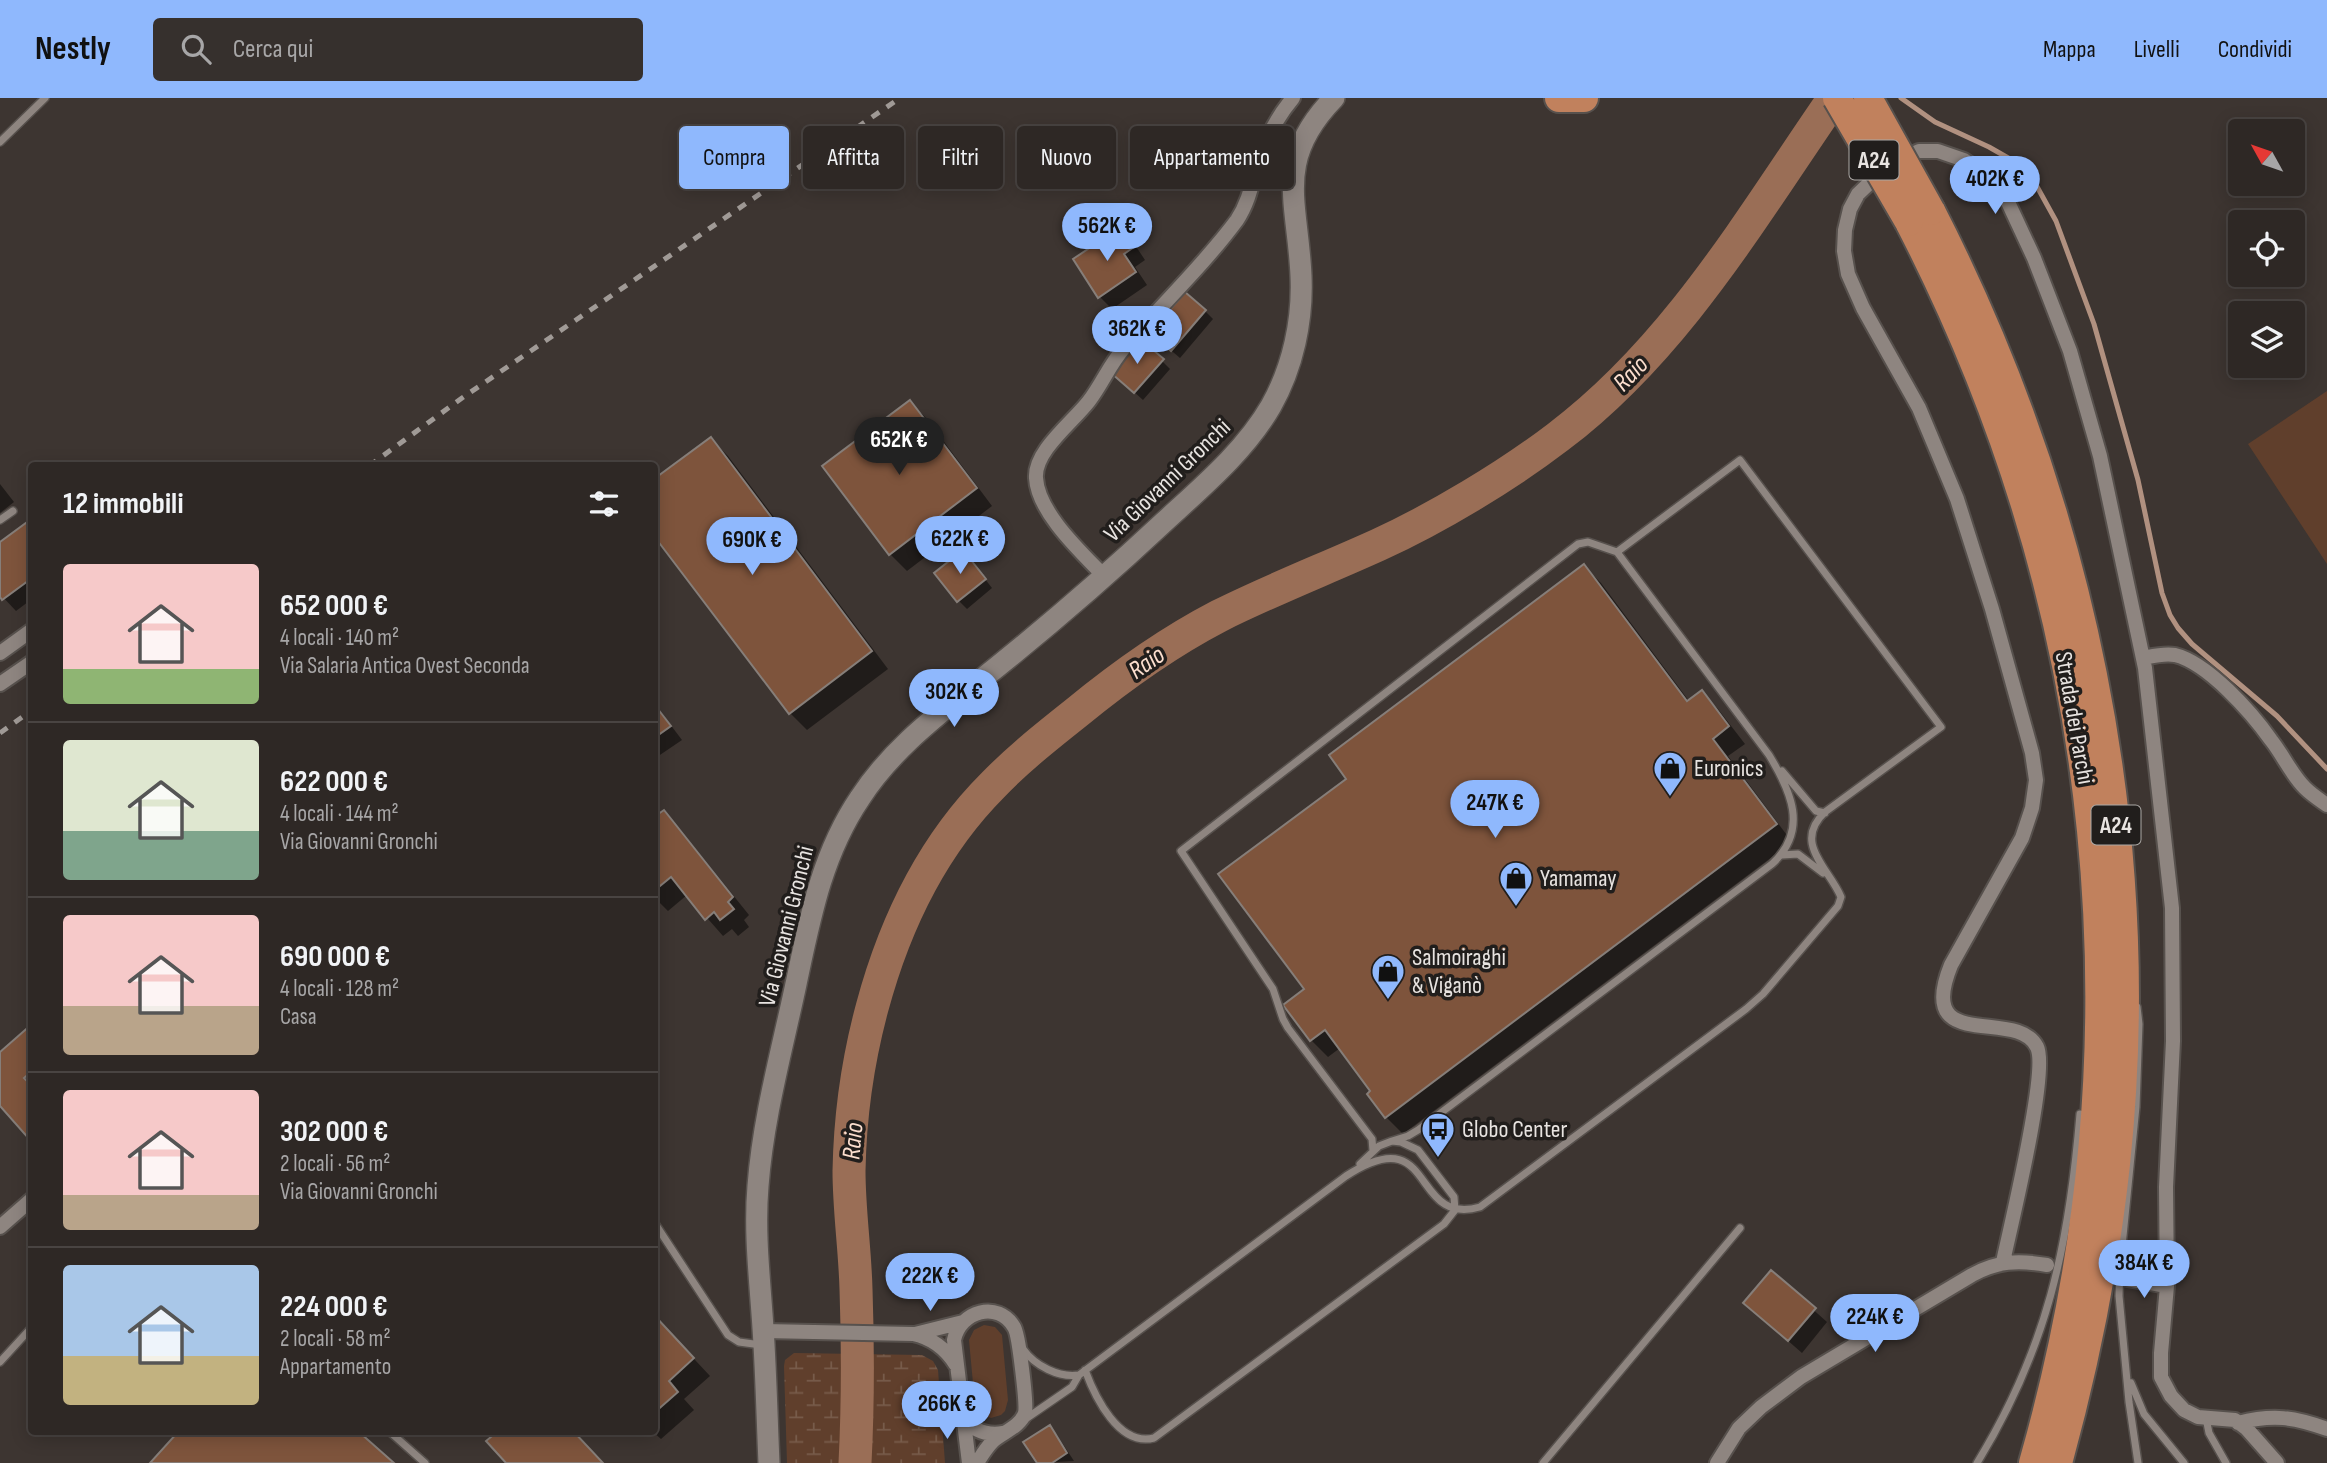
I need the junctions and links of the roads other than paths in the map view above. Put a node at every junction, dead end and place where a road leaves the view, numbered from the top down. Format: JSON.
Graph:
{"nodes":[{"id":1,"x":45,"y":98,"type":"edge"},
{"id":2,"x":1293,"y":98,"type":"edge"},
{"id":3,"x":1334,"y":98,"type":"edge"},
{"id":4,"x":1559,"y":98,"type":"edge"},
{"id":5,"x":1584,"y":98,"type":"edge"},
{"id":6,"x":1837,"y":98,"type":"edge"},
{"id":7,"x":1868,"y":98,"type":"edge"},
{"id":8,"x":0,"y":142,"type":"edge"},
{"id":9,"x":1920,"y":216,"type":"junction"},
{"id":10,"x":13,"y":511,"type":"dead end"},
{"id":11,"x":0,"y":520,"type":"edge"},
{"id":12,"x":1617,"y":552,"type":"junction"},
{"id":13,"x":1105,"y":577,"type":"junction"},
{"id":14,"x":28,"y":633,"type":"edge"},
{"id":15,"x":0,"y":653,"type":"edge"},
{"id":16,"x":2143,"y":658,"type":"junction"},
{"id":17,"x":28,"y":665,"type":"edge"},
{"id":18,"x":0,"y":684,"type":"edge"},
{"id":19,"x":1769,"y":754,"type":"junction"},
{"id":20,"x":2327,"y":805,"type":"edge"},
{"id":21,"x":1825,"y":813,"type":"junction"},
{"id":22,"x":1782,"y":855,"type":"junction"},
{"id":23,"x":1832,"y":880,"type":"junction"},
{"id":24,"x":2121,"y":887,"type":"junction"},
{"id":25,"x":2132,"y":969,"type":"dead end"},
{"id":26,"x":2100,"y":989,"type":"junction"},
{"id":27,"x":2136,"y":996,"type":"dead end"},
{"id":28,"x":2086,"y":1069,"type":"dead end"},
{"id":29,"x":2081,"y":1106,"type":"dead end"},
{"id":30,"x":1392,"y":1141,"type":"junction"},
{"id":31,"x":1373,"y":1151,"type":"junction"},
{"id":32,"x":1346,"y":1176,"type":"junction"},
{"id":33,"x":28,"y":1202,"type":"edge"},
{"id":34,"x":1455,"y":1210,"type":"junction"},
{"id":35,"x":1469,"y":1210,"type":"junction"},
{"id":36,"x":1444,"y":1224,"type":"junction"},
{"id":37,"x":0,"y":1227,"type":"edge"},
{"id":38,"x":658,"y":1228,"type":"edge"},
{"id":39,"x":1740,"y":1228,"type":"dead end"},
{"id":40,"x":2003,"y":1262,"type":"junction"},
{"id":41,"x":2047,"y":1265,"type":"dead end"},
{"id":42,"x":2127,"y":1279,"type":"dead end"},
{"id":43,"x":2167,"y":1286,"type":"junction"},
{"id":44,"x":963,"y":1322,"type":"junction"},
{"id":45,"x":28,"y":1331,"type":"edge"},
{"id":46,"x":1017,"y":1332,"type":"junction"},
{"id":47,"x":913,"y":1334,"type":"junction"},
{"id":48,"x":764,"y":1338,"type":"junction"},
{"id":49,"x":0,"y":1362,"type":"edge"},
{"id":50,"x":956,"y":1365,"type":"junction"},
{"id":51,"x":1085,"y":1370,"type":"junction"},
{"id":52,"x":2126,"y":1371,"type":"junction"},
{"id":53,"x":1070,"y":1388,"type":"junction"},
{"id":54,"x":1093,"y":1391,"type":"junction"},
{"id":55,"x":962,"y":1415,"type":"junction"},
{"id":56,"x":2206,"y":1418,"type":"junction"},
{"id":57,"x":2238,"y":1423,"type":"junction"},
{"id":58,"x":1016,"y":1425,"type":"junction"},
{"id":59,"x":2327,"y":1429,"type":"edge"},
{"id":60,"x":1003,"y":1433,"type":"junction"},
{"id":61,"x":393,"y":1435,"type":"edge"},
{"id":62,"x":425,"y":1463,"type":"edge"},
{"id":63,"x":769,"y":1463,"type":"edge"},
{"id":64,"x":968,"y":1463,"type":"edge"},
{"id":65,"x":977,"y":1463,"type":"edge"},
{"id":66,"x":1544,"y":1463,"type":"edge"},
{"id":67,"x":1717,"y":1463,"type":"edge"},
{"id":68,"x":1977,"y":1463,"type":"edge"},
{"id":69,"x":2032,"y":1463,"type":"edge"},
{"id":70,"x":2058,"y":1463,"type":"edge"},
{"id":71,"x":2138,"y":1463,"type":"edge"},
{"id":72,"x":2184,"y":1463,"type":"edge"},
{"id":73,"x":2226,"y":1463,"type":"edge"},
{"id":74,"x":2277,"y":1463,"type":"edge"}],
"edges":[{"from":1,"to":8,"type":"lane"},
{"from":2,"to":13,"type":"street"},
{"from":3,"to":13,"type":"main road","name":"Via Giovanni Gronchi"},
{"from":4,"to":5,"type":"highway"},
{"from":6,"to":9,"type":"highway","name":"Strada dei Parchi","number":"A24","bridge":true},
{"from":7,"to":9,"type":"highway","name":"Strada dei Parchi","number":"A24","bridge":true},
{"from":9,"to":24,"type":"highway","name":"Strada dei Parchi","number":"A24"},
{"from":9,"to":26,"type":"highway","name":"Strada dei Parchi","number":"A24"},
{"from":10,"to":11,"type":"lane"},
{"from":12,"to":19,"type":"lane"},
{"from":12,"to":21,"type":"lane"},
{"from":12,"to":31,"type":"lane"},
{"from":13,"to":48,"type":"main road","name":"Via Giovanni Gronchi"},
{"from":14,"to":15,"type":"street"},
{"from":16,"to":20,"type":"street"},
{"from":16,"to":40,"type":"street"},
{"from":16,"to":43,"type":"street"},
{"from":17,"to":18,"type":"street"},
{"from":19,"to":21,"type":"lane"},
{"from":19,"to":22,"type":"lane"},
{"from":21,"to":23,"type":"lane"},
{"from":22,"to":23,"type":"lane"},
{"from":22,"to":30,"type":"lane"},
{"from":23,"to":35,"type":"lane"},
{"from":24,"to":25,"type":"lane"},
{"from":24,"to":70,"type":"highway","name":"Strada dei Parchi","number":"A24"},
{"from":26,"to":28,"type":"lane"},
{"from":26,"to":69,"type":"highway","name":"Strada dei Parchi","number":"A24"},
{"from":27,"to":52,"type":"lane"},
{"from":29,"to":68,"type":"lane"},
{"from":30,"to":31,"type":"lane"},
{"from":30,"to":34,"type":"lane"},
{"from":31,"to":32,"type":"lane"},
{"from":32,"to":34,"type":"lane"},
{"from":32,"to":51,"type":"lane"},
{"from":33,"to":37,"type":"street"},
{"from":34,"to":35,"type":"lane"},
{"from":34,"to":36,"type":"lane"},
{"from":35,"to":36,"type":"lane"},
{"from":36,"to":54,"type":"lane"},
{"from":38,"to":48,"type":"lane"},
{"from":39,"to":66,"type":"lane"},
{"from":40,"to":41,"type":"street"},
{"from":40,"to":67,"type":"street"},
{"from":42,"to":43,"type":"street"},
{"from":43,"to":56,"type":"street"},
{"from":44,"to":46,"type":"street"},
{"from":44,"to":47,"type":"street"},
{"from":44,"to":50,"type":"street"},
{"from":45,"to":49,"type":"lane"},
{"from":46,"to":51,"type":"lane"},
{"from":46,"to":58,"type":"street"},
{"from":47,"to":48,"type":"street"},
{"from":47,"to":50,"type":"street"},
{"from":48,"to":63,"type":"main road","name":"Via Giovanni Gronchi"},
{"from":50,"to":55,"type":"street"},
{"from":51,"to":53,"type":"lane"},
{"from":51,"to":54,"type":"lane"},
{"from":52,"to":71,"type":"lane"},
{"from":52,"to":72,"type":"lane"},
{"from":53,"to":54,"type":"lane"},
{"from":53,"to":58,"type":"lane"},
{"from":55,"to":60,"type":"street"},
{"from":55,"to":64,"type":"street"},
{"from":56,"to":57,"type":"street"},
{"from":56,"to":73,"type":"lane"},
{"from":57,"to":59,"type":"street"},
{"from":57,"to":74,"type":"street"},
{"from":58,"to":60,"type":"street"},
{"from":60,"to":65,"type":"street"},
{"from":61,"to":62,"type":"lane"}]}
